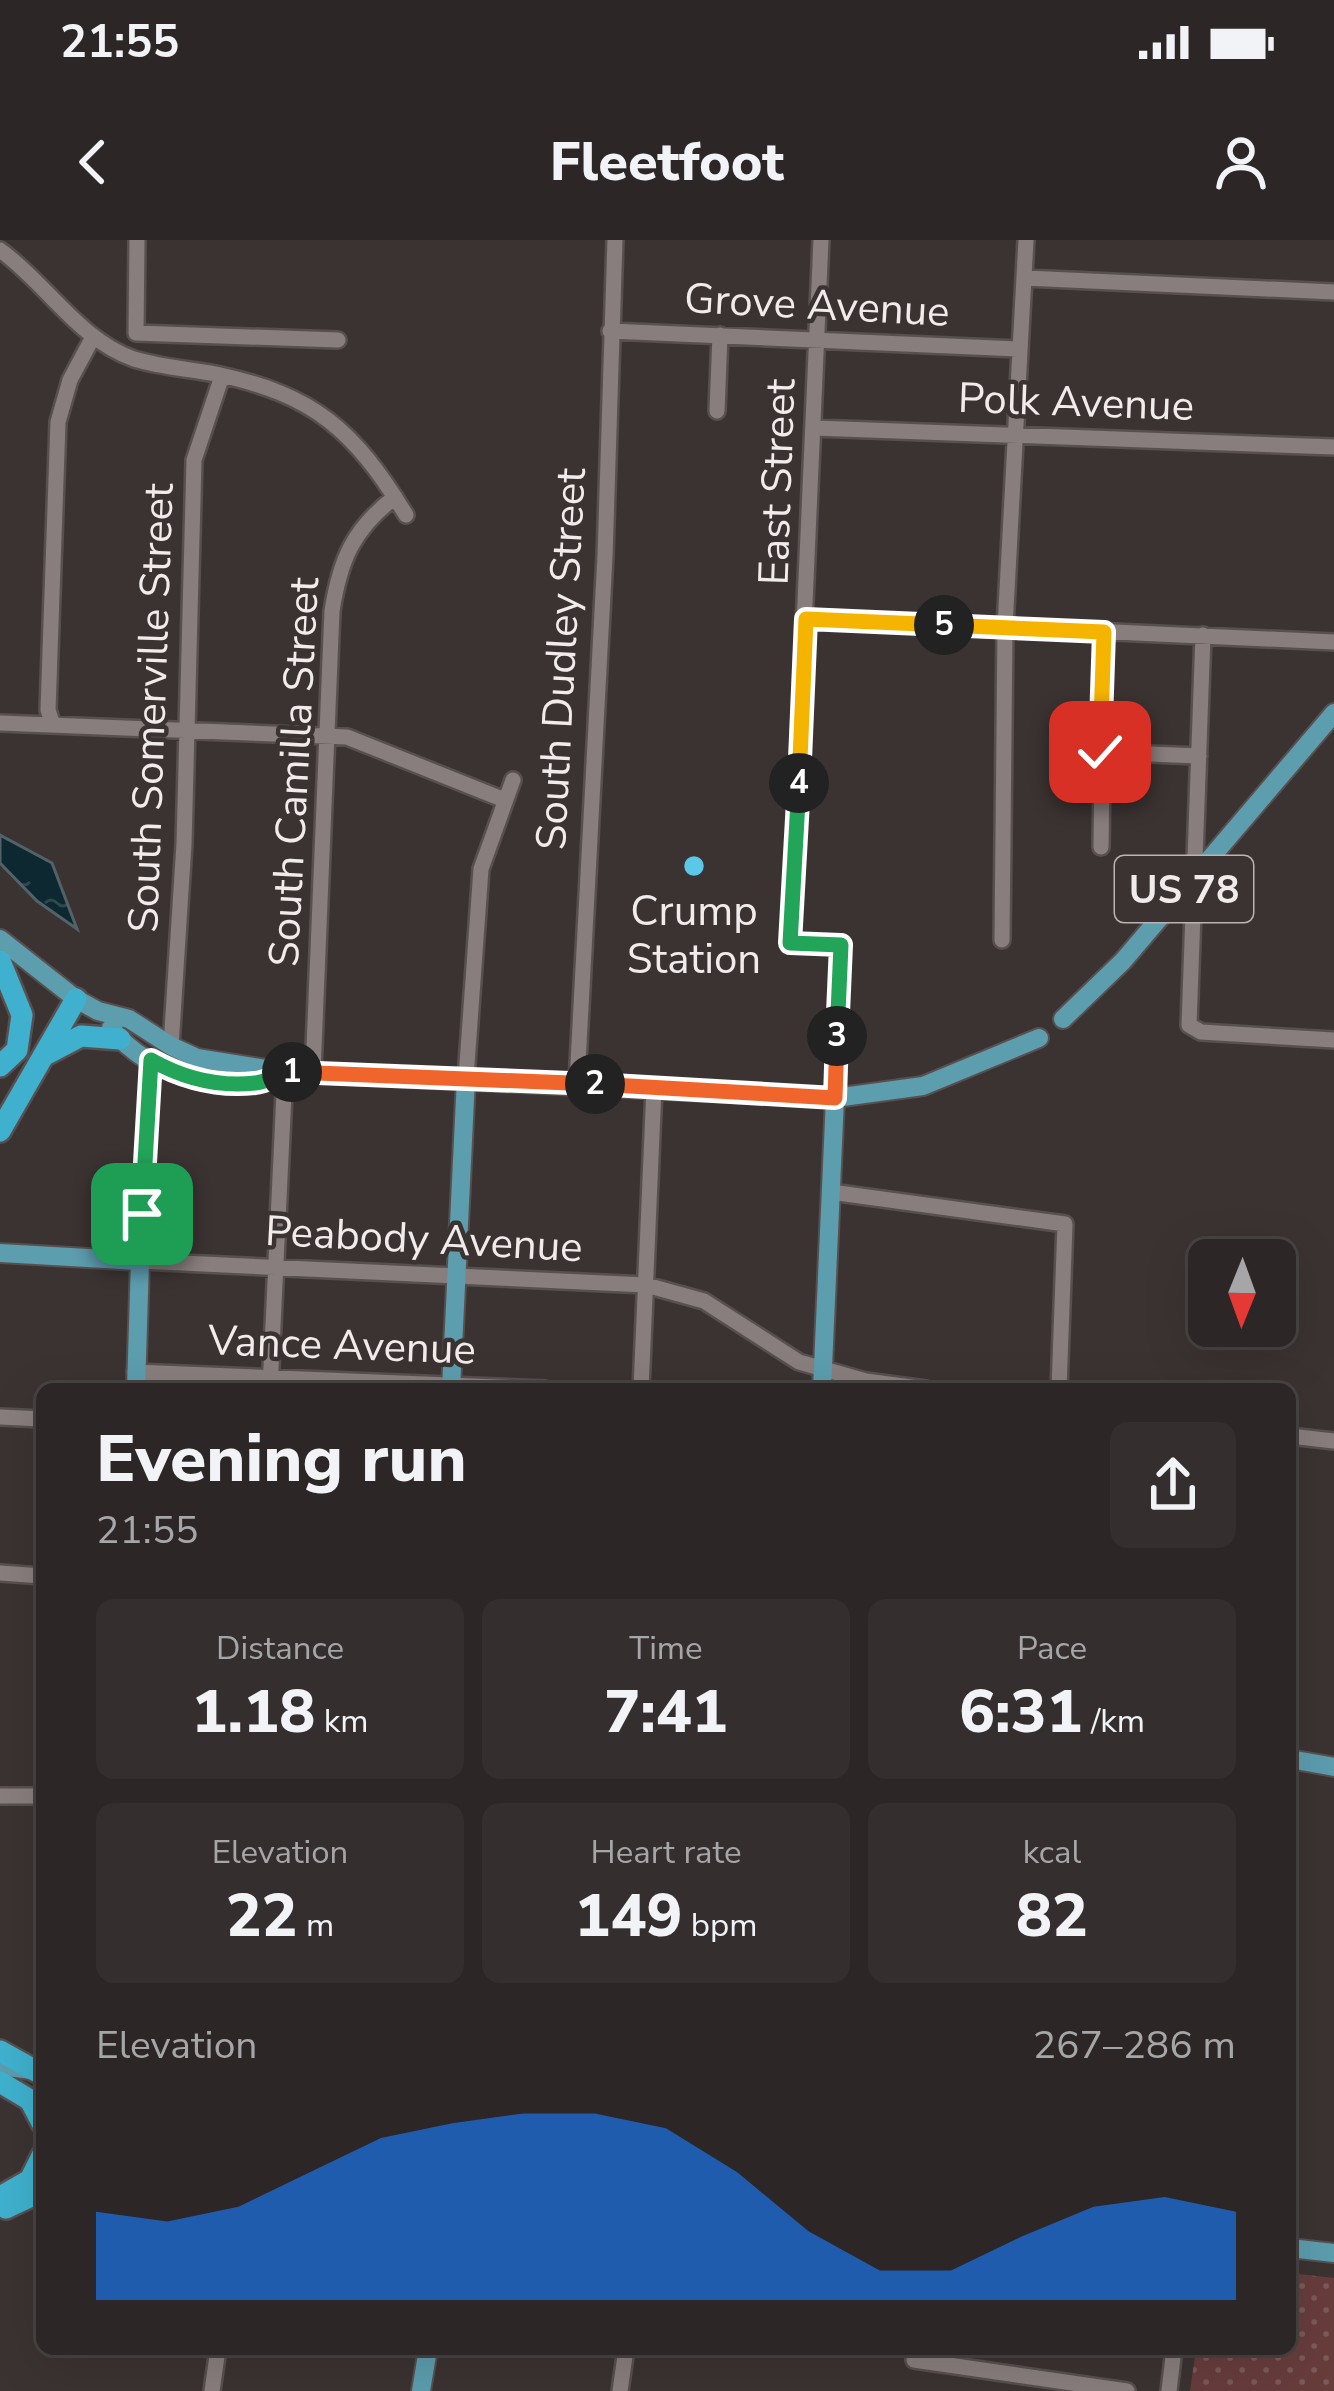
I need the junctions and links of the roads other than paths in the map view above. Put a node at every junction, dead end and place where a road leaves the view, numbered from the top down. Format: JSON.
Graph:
{"nodes":[{"id":1,"x":137,"y":240,"type":"edge"},
{"id":2,"x":615,"y":240,"type":"edge"},
{"id":3,"x":821,"y":240,"type":"edge"},
{"id":4,"x":1026,"y":240,"type":"edge"},
{"id":5,"x":0,"y":250,"type":"edge"},
{"id":6,"x":1025,"y":278,"type":"junction"},
{"id":7,"x":1334,"y":292,"type":"edge"},
{"id":8,"x":610,"y":331,"type":"junction"},
{"id":9,"x":720,"y":335,"type":"junction"},
{"id":10,"x":93,"y":337,"type":"junction"},
{"id":11,"x":818,"y":339,"type":"junction"},
{"id":12,"x":338,"y":340,"type":"dead end"},
{"id":13,"x":1020,"y":349,"type":"junction"},
{"id":14,"x":222,"y":376,"type":"junction"},
{"id":15,"x":717,"y":411,"type":"dead end"},
{"id":16,"x":815,"y":428,"type":"junction"},
{"id":17,"x":1016,"y":434,"type":"junction"},
{"id":18,"x":1334,"y":447,"type":"edge"},
{"id":19,"x":394,"y":497,"type":"junction"},
{"id":20,"x":406,"y":515,"type":"dead end"},
{"id":21,"x":806,"y":619,"type":"junction"},
{"id":22,"x":1005,"y":628,"type":"junction"},
{"id":23,"x":1104,"y":632,"type":"junction"},
{"id":24,"x":1203,"y":634,"type":"junction"},
{"id":25,"x":1334,"y":642,"type":"edge"},
{"id":26,"x":1334,"y":712,"type":"edge"},
{"id":27,"x":52,"y":722,"type":"junction"},
{"id":28,"x":0,"y":723,"type":"edge"},
{"id":29,"x":185,"y":729,"type":"junction"},
{"id":30,"x":326,"y":734,"type":"junction"},
{"id":31,"x":1100,"y":752,"type":"junction"},
{"id":32,"x":1199,"y":756,"type":"junction"},
{"id":33,"x":513,"y":780,"type":"dead end"},
{"id":34,"x":502,"y":800,"type":"junction"},
{"id":35,"x":1102,"y":847,"type":"dead end"},
{"id":36,"x":1193,"y":879,"type":"junction"},
{"id":37,"x":0,"y":939,"type":"edge"},
{"id":38,"x":1002,"y":940,"type":"dead end"},
{"id":39,"x":0,"y":961,"type":"edge"},
{"id":40,"x":76,"y":998,"type":"junction"},
{"id":41,"x":98,"y":1011,"type":"junction"},
{"id":42,"x":1063,"y":1019,"type":"dead end"},
{"id":43,"x":1039,"y":1038,"type":"dead end"},
{"id":44,"x":120,"y":1039,"type":"junction"},
{"id":45,"x":1334,"y":1040,"type":"edge"},
{"id":46,"x":171,"y":1046,"type":"junction"},
{"id":47,"x":40,"y":1059,"type":"junction"},
{"id":48,"x":151,"y":1060,"type":"junction"},
{"id":49,"x":0,"y":1066,"type":"edge"},
{"id":50,"x":285,"y":1072,"type":"junction"},
{"id":51,"x":313,"y":1072,"type":"junction"},
{"id":52,"x":466,"y":1078,"type":"junction"},
{"id":53,"x":577,"y":1082,"type":"junction"},
{"id":54,"x":654,"y":1088,"type":"junction"},
{"id":55,"x":835,"y":1098,"type":"junction"},
{"id":56,"x":0,"y":1131,"type":"edge"},
{"id":57,"x":831,"y":1192,"type":"junction"},
{"id":58,"x":0,"y":1253,"type":"edge"},
{"id":59,"x":140,"y":1261,"type":"junction"},
{"id":60,"x":276,"y":1267,"type":"junction"},
{"id":61,"x":455,"y":1275,"type":"junction"},
{"id":62,"x":646,"y":1285,"type":"junction"},
{"id":63,"x":822,"y":1379,"type":"edge"},
{"id":64,"x":136,"y":1381,"type":"edge"},
{"id":65,"x":225,"y":1383,"type":"edge"},
{"id":66,"x":270,"y":1383,"type":"edge"},
{"id":67,"x":451,"y":1383,"type":"edge"},
{"id":68,"x":641,"y":1383,"type":"edge"},
{"id":69,"x":864,"y":1383,"type":"edge"},
{"id":70,"x":1059,"y":1383,"type":"edge"},
{"id":71,"x":0,"y":1418,"type":"edge"},
{"id":72,"x":36,"y":1419,"type":"edge"},
{"id":73,"x":1296,"y":1437,"type":"edge"},
{"id":74,"x":1334,"y":1442,"type":"edge"},
{"id":75,"x":0,"y":1574,"type":"edge"},
{"id":76,"x":36,"y":1576,"type":"edge"},
{"id":77,"x":1296,"y":1760,"type":"edge"},
{"id":78,"x":1334,"y":1767,"type":"edge"},
{"id":79,"x":0,"y":1796,"type":"edge"},
{"id":80,"x":36,"y":1796,"type":"edge"},
{"id":81,"x":0,"y":2051,"type":"edge"},
{"id":82,"x":0,"y":2066,"type":"edge"},
{"id":83,"x":36,"y":2069,"type":"edge"},
{"id":84,"x":36,"y":2071,"type":"edge"},
{"id":85,"x":0,"y":2082,"type":"edge"},
{"id":86,"x":36,"y":2112,"type":"edge"},
{"id":87,"x":36,"y":2168,"type":"edge"},
{"id":88,"x":36,"y":2194,"type":"edge"},
{"id":89,"x":0,"y":2197,"type":"edge"},
{"id":90,"x":0,"y":2210,"type":"edge"},
{"id":91,"x":1296,"y":2249,"type":"edge"},
{"id":92,"x":1334,"y":2253,"type":"edge"},
{"id":93,"x":217,"y":2355,"type":"edge"},
{"id":94,"x":427,"y":2355,"type":"edge"},
{"id":95,"x":625,"y":2355,"type":"edge"},
{"id":96,"x":1173,"y":2355,"type":"edge"},
{"id":97,"x":914,"y":2360,"type":"dead end"},
{"id":98,"x":212,"y":2391,"type":"edge"},
{"id":99,"x":421,"y":2391,"type":"edge"},
{"id":100,"x":620,"y":2391,"type":"edge"},
{"id":101,"x":1127,"y":2391,"type":"edge"},
{"id":102,"x":1169,"y":2391,"type":"edge"}],
"edges":[{"from":1,"to":12,"type":"street"},
{"from":2,"to":8,"type":"street","name":"South Dudley Street"},
{"from":3,"to":11,"type":"street","name":"East Street"},
{"from":4,"to":6,"type":"street"},
{"from":5,"to":10,"type":"street"},
{"from":6,"to":7,"type":"street"},
{"from":6,"to":13,"type":"street"},
{"from":8,"to":9,"type":"street","name":"Grove Avenue"},
{"from":8,"to":53,"type":"street","name":"South Dudley Street"},
{"from":9,"to":11,"type":"street","name":"Grove Avenue"},
{"from":9,"to":15,"type":"street"},
{"from":10,"to":14,"type":"street"},
{"from":10,"to":27,"type":"street"},
{"from":11,"to":13,"type":"street","name":"Grove Avenue"},
{"from":11,"to":16,"type":"street","name":"East Street"},
{"from":13,"to":17,"type":"street"},
{"from":14,"to":19,"type":"street"},
{"from":14,"to":29,"type":"street","name":"South Somerville Street"},
{"from":16,"to":17,"type":"street","name":"Polk Avenue"},
{"from":16,"to":21,"type":"street","name":"East Street"},
{"from":17,"to":18,"type":"street","name":"Polk Avenue"},
{"from":17,"to":22,"type":"street"},
{"from":19,"to":20,"type":"street"},
{"from":19,"to":30,"type":"street","name":"South Camilla Street"},
{"from":21,"to":22,"type":"street"},
{"from":21,"to":55,"type":"street","name":"East Street"},
{"from":22,"to":23,"type":"street"},
{"from":22,"to":38,"type":"street"},
{"from":23,"to":24,"type":"street"},
{"from":23,"to":31,"type":"street"},
{"from":24,"to":25,"type":"street"},
{"from":24,"to":32,"type":"street"},
{"from":26,"to":36,"type":"main road","number":"US 78"},
{"from":27,"to":28,"type":"street"},
{"from":27,"to":29,"type":"street"},
{"from":29,"to":30,"type":"street"},
{"from":29,"to":46,"type":"street","name":"South Somerville Street"},
{"from":30,"to":34,"type":"street"},
{"from":30,"to":51,"type":"street","name":"South Camilla Street"},
{"from":31,"to":32,"type":"street"},
{"from":31,"to":35,"type":"street"},
{"from":32,"to":36,"type":"street"},
{"from":33,"to":34,"type":"street"},
{"from":34,"to":52,"type":"street"},
{"from":36,"to":42,"type":"main road","number":"US 78"},
{"from":36,"to":45,"type":"street"},
{"from":37,"to":40,"type":"main road"},
{"from":39,"to":49,"type":"highway"},
{"from":40,"to":41,"type":"main road"},
{"from":40,"to":47,"type":"highway"},
{"from":41,"to":44,"type":"main road"},
{"from":41,"to":46,"type":"main road"},
{"from":43,"to":55,"type":"main road"},
{"from":44,"to":47,"type":"highway"},
{"from":44,"to":48,"type":"main road"},
{"from":46,"to":50,"type":"main road"},
{"from":47,"to":56,"type":"highway"},
{"from":48,"to":50,"type":"main road"},
{"from":48,"to":59,"type":"street"},
{"from":50,"to":51,"type":"main road"},
{"from":50,"to":60,"type":"street"},
{"from":51,"to":52,"type":"main road"},
{"from":52,"to":53,"type":"main road"},
{"from":52,"to":61,"type":"main road"},
{"from":53,"to":54,"type":"main road"},
{"from":54,"to":55,"type":"main road"},
{"from":54,"to":62,"type":"street"},
{"from":55,"to":57,"type":"main road"},
{"from":57,"to":63,"type":"main road"},
{"from":57,"to":70,"type":"street"},
{"from":58,"to":59,"type":"main road","name":"Peabody Avenue"},
{"from":59,"to":60,"type":"street","name":"Peabody Avenue"},
{"from":59,"to":64,"type":"main road"},
{"from":60,"to":61,"type":"street","name":"Peabody Avenue"},
{"from":60,"to":66,"type":"street"},
{"from":61,"to":62,"type":"street","name":"Peabody Avenue"},
{"from":61,"to":67,"type":"main road"},
{"from":62,"to":63,"type":"street","name":"Peabody Avenue"},
{"from":62,"to":68,"type":"street"},
{"from":63,"to":69,"type":"street"},
{"from":64,"to":65,"type":"street","name":"Vance Avenue"},
{"from":71,"to":72,"type":"street"},
{"from":73,"to":74,"type":"street"},
{"from":75,"to":76,"type":"street"},
{"from":77,"to":78,"type":"main road"},
{"from":79,"to":80,"type":"street"},
{"from":81,"to":83,"type":"highway"},
{"from":82,"to":84,"type":"main road"},
{"from":85,"to":86,"type":"highway"},
{"from":87,"to":89,"type":"highway"},
{"from":88,"to":90,"type":"highway"},
{"from":91,"to":92,"type":"main road"},
{"from":93,"to":98,"type":"street"},
{"from":94,"to":99,"type":"main road"},
{"from":95,"to":100,"type":"street"},
{"from":96,"to":102,"type":"street"},
{"from":97,"to":101,"type":"street"}]}
